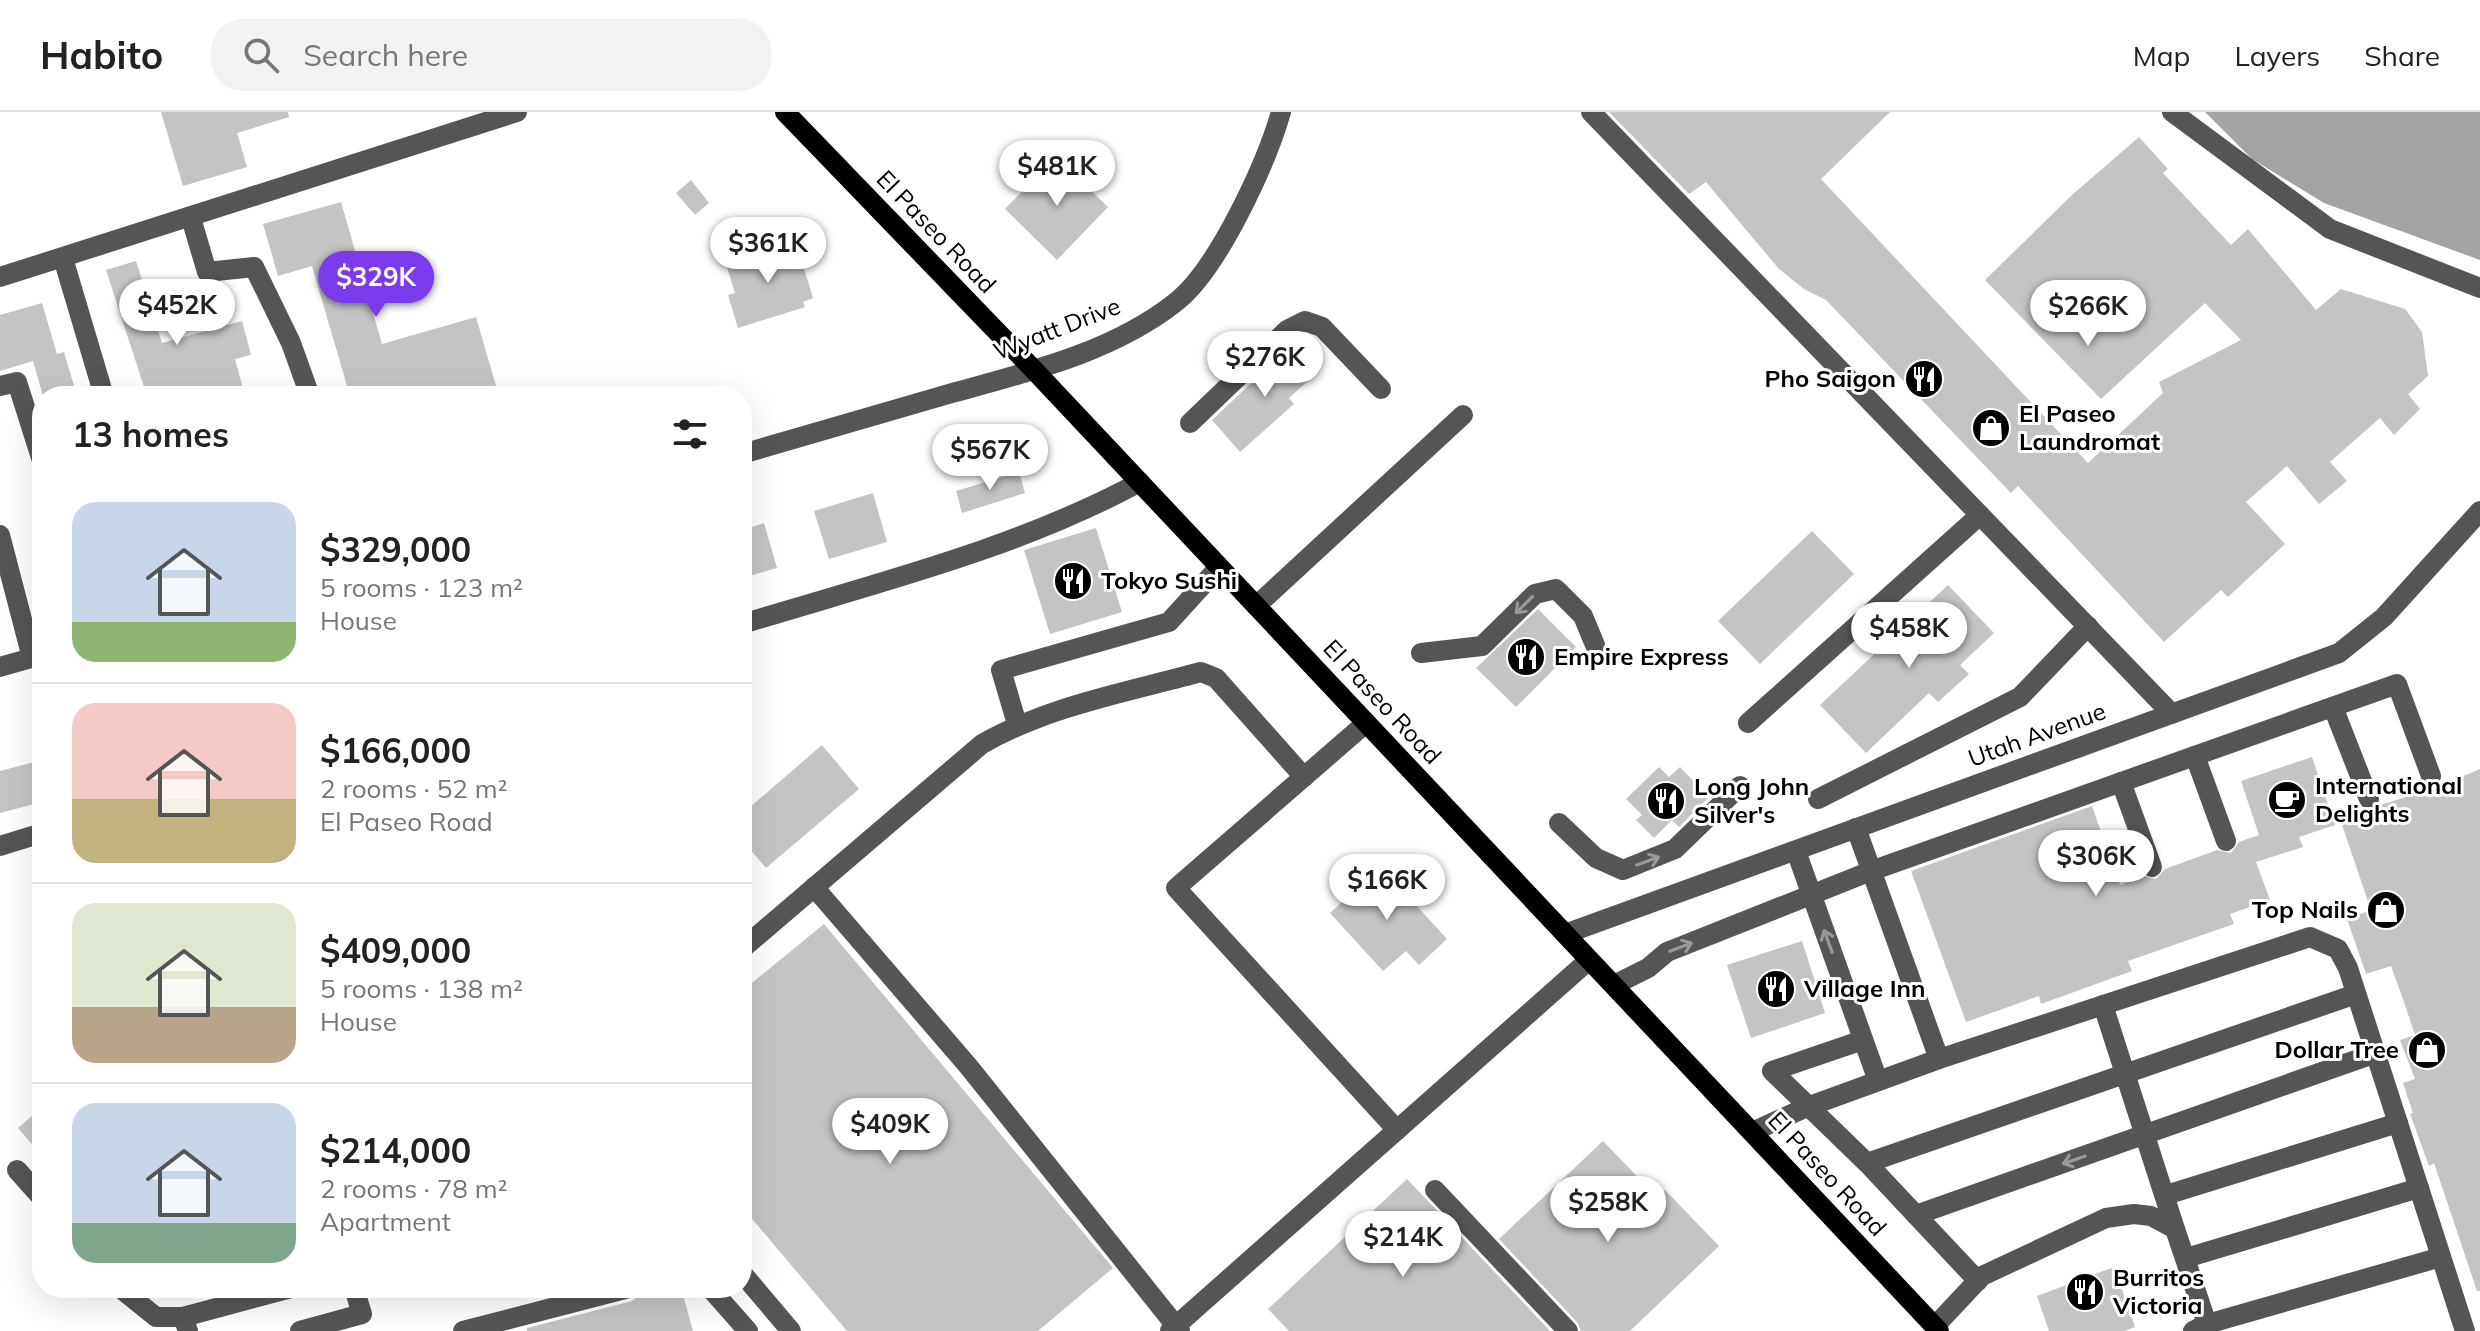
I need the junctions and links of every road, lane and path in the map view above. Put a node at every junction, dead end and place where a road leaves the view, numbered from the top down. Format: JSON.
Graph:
{"nodes":[{"id":1,"x":517,"y":112,"type":"edge"},
{"id":2,"x":785,"y":112,"type":"edge"},
{"id":3,"x":1281,"y":112,"type":"edge"},
{"id":4,"x":1591,"y":112,"type":"edge"},
{"id":5,"x":2172,"y":112,"type":"edge"},
{"id":6,"x":191,"y":218,"type":"junction"},
{"id":7,"x":63,"y":258,"type":"junction"},
{"id":8,"x":0,"y":277,"type":"edge"},
{"id":9,"x":2480,"y":288,"type":"edge"},
{"id":10,"x":1034,"y":370,"type":"junction"},
{"id":11,"x":0,"y":386,"type":"edge"},
{"id":12,"x":101,"y":386,"type":"edge"},
{"id":13,"x":306,"y":386,"type":"edge"},
{"id":14,"x":1381,"y":389,"type":"dead end"},
{"id":15,"x":1463,"y":415,"type":"dead end"},
{"id":16,"x":1190,"y":423,"type":"dead end"},
{"id":17,"x":32,"y":429,"type":"edge"},
{"id":18,"x":752,"y":451,"type":"edge"},
{"id":19,"x":1140,"y":482,"type":"junction"},
{"id":20,"x":2480,"y":511,"type":"edge"},
{"id":21,"x":1980,"y":515,"type":"junction"},
{"id":22,"x":0,"y":535,"type":"edge"},
{"id":23,"x":1219,"y":567,"type":"junction"},
{"id":24,"x":1256,"y":606,"type":"junction"},
{"id":25,"x":752,"y":621,"type":"edge"},
{"id":26,"x":2088,"y":626,"type":"junction"},
{"id":27,"x":32,"y":641,"type":"edge"},
{"id":28,"x":1595,"y":645,"type":"dead end"},
{"id":29,"x":1421,"y":653,"type":"dead end"},
{"id":30,"x":32,"y":658,"type":"edge"},
{"id":31,"x":0,"y":667,"type":"edge"},
{"id":32,"x":2333,"y":707,"type":"junction"},
{"id":33,"x":2172,"y":714,"type":"junction"},
{"id":34,"x":1366,"y":723,"type":"junction"},
{"id":35,"x":1748,"y":723,"type":"dead end"},
{"id":36,"x":1017,"y":724,"type":"junction"},
{"id":37,"x":2195,"y":756,"type":"junction"},
{"id":38,"x":2431,"y":776,"type":"dead end"},
{"id":39,"x":1304,"y":777,"type":"junction"},
{"id":40,"x":2121,"y":782,"type":"junction"},
{"id":41,"x":1740,"y":786,"type":"dead end"},
{"id":42,"x":1818,"y":799,"type":"dead end"},
{"id":43,"x":2369,"y":799,"type":"dead end"},
{"id":44,"x":1559,"y":823,"type":"dead end"},
{"id":45,"x":1856,"y":828,"type":"junction"},
{"id":46,"x":32,"y":836,"type":"edge"},
{"id":47,"x":2226,"y":841,"type":"dead end"},
{"id":48,"x":0,"y":846,"type":"edge"},
{"id":49,"x":1796,"y":851,"type":"junction"},
{"id":50,"x":2152,"y":867,"type":"dead end"},
{"id":51,"x":1871,"y":871,"type":"junction"},
{"id":52,"x":814,"y":887,"type":"junction"},
{"id":53,"x":1812,"y":896,"type":"junction"},
{"id":54,"x":1565,"y":934,"type":"junction"},
{"id":55,"x":752,"y":940,"type":"edge"},
{"id":56,"x":1589,"y":960,"type":"junction"},
{"id":57,"x":1614,"y":985,"type":"junction"},
{"id":58,"x":2356,"y":994,"type":"junction"},
{"id":59,"x":2103,"y":1005,"type":"junction"},
{"id":60,"x":1863,"y":1040,"type":"junction"},
{"id":61,"x":2376,"y":1053,"type":"junction"},
{"id":62,"x":1939,"y":1059,"type":"junction"},
{"id":63,"x":2125,"y":1073,"type":"junction"},
{"id":64,"x":1878,"y":1081,"type":"junction"},
{"id":65,"x":1807,"y":1107,"type":"junction"},
{"id":66,"x":2398,"y":1123,"type":"junction"},
{"id":67,"x":1397,"y":1130,"type":"junction"},
{"id":68,"x":1752,"y":1132,"type":"junction"},
{"id":69,"x":2147,"y":1135,"type":"junction"},
{"id":70,"x":1867,"y":1163,"type":"junction"},
{"id":71,"x":17,"y":1170,"type":"dead end"},
{"id":72,"x":32,"y":1187,"type":"edge"},
{"id":73,"x":2419,"y":1188,"type":"junction"},
{"id":74,"x":1435,"y":1190,"type":"dead end"},
{"id":75,"x":2166,"y":1195,"type":"junction"},
{"id":76,"x":1916,"y":1215,"type":"junction"},
{"id":77,"x":2175,"y":1229,"type":"junction"},
{"id":78,"x":2441,"y":1257,"type":"junction"},
{"id":79,"x":2186,"y":1258,"type":"junction"},
{"id":80,"x":1978,"y":1281,"type":"junction"},
{"id":81,"x":752,"y":1285,"type":"edge"},
{"id":82,"x":132,"y":1298,"type":"edge"},
{"id":83,"x":262,"y":1298,"type":"edge"},
{"id":84,"x":357,"y":1298,"type":"edge"},
{"id":85,"x":590,"y":1298,"type":"edge"},
{"id":86,"x":719,"y":1298,"type":"edge"},
{"id":87,"x":186,"y":1324,"type":"edge"},
{"id":88,"x":1937,"y":1328,"type":"edge"},
{"id":89,"x":1175,"y":1329,"type":"edge"},
{"id":90,"x":2203,"y":1329,"type":"edge"},
{"id":91,"x":300,"y":1331,"type":"edge"},
{"id":92,"x":463,"y":1331,"type":"edge"},
{"id":93,"x":748,"y":1331,"type":"edge"},
{"id":94,"x":791,"y":1331,"type":"edge"},
{"id":95,"x":1568,"y":1331,"type":"edge"},
{"id":96,"x":2465,"y":1331,"type":"edge"}],
"edges":[{"from":1,"to":6,"type":"street"},
{"from":2,"to":10,"type":"main road","name":"El Paseo Road"},
{"from":3,"to":10,"type":"street","name":"Wyatt Drive"},
{"from":4,"to":21,"type":"street"},
{"from":5,"to":9,"type":"street"},
{"from":6,"to":7,"type":"street"},
{"from":6,"to":13,"type":"street"},
{"from":7,"to":8,"type":"street"},
{"from":7,"to":12,"type":"street"},
{"from":10,"to":18,"type":"street","name":"Wyatt Drive"},
{"from":10,"to":19,"type":"main road","name":"El Paseo Road"},
{"from":11,"to":17,"type":"street"},
{"from":14,"to":16,"type":"street"},
{"from":15,"to":24,"type":"street"},
{"from":19,"to":23,"type":"main road","name":"El Paseo Road"},
{"from":19,"to":25,"type":"street"},
{"from":20,"to":33,"type":"street","name":"Utah Avenue"},
{"from":21,"to":26,"type":"street"},
{"from":21,"to":35,"type":"street"},
{"from":22,"to":27,"type":"street"},
{"from":23,"to":24,"type":"main road","name":"El Paseo Road"},
{"from":23,"to":36,"type":"street"},
{"from":24,"to":34,"type":"main road","name":"El Paseo Road"},
{"from":26,"to":33,"type":"street"},
{"from":26,"to":42,"type":"street"},
{"from":28,"to":29,"type":"street","one_way":true},
{"from":30,"to":31,"type":"street"},
{"from":32,"to":37,"type":"street"},
{"from":32,"to":38,"type":"street"},
{"from":32,"to":43,"type":"street"},
{"from":33,"to":45,"type":"street","name":"Utah Avenue"},
{"from":34,"to":39,"type":"street"},
{"from":34,"to":54,"type":"main road","name":"El Paseo Road"},
{"from":36,"to":39,"type":"street"},
{"from":36,"to":52,"type":"street"},
{"from":37,"to":40,"type":"street"},
{"from":37,"to":47,"type":"street"},
{"from":39,"to":67,"type":"street"},
{"from":40,"to":50,"type":"street"},
{"from":40,"to":51,"type":"street"},
{"from":44,"to":41,"type":"street","one_way":true},
{"from":45,"to":49,"type":"street","name":"Utah Avenue"},
{"from":45,"to":51,"type":"street"},
{"from":46,"to":48,"type":"street"},
{"from":49,"to":53,"type":"street"},
{"from":49,"to":54,"type":"street","name":"Utah Avenue"},
{"from":51,"to":53,"type":"street"},
{"from":51,"to":62,"type":"street"},
{"from":52,"to":55,"type":"street"},
{"from":52,"to":89,"type":"street"},
{"from":57,"to":53,"type":"street","one_way":true},
{"from":60,"to":53,"type":"street","one_way":true},
{"from":54,"to":56,"type":"main road","name":"El Paseo Road"},
{"from":56,"to":57,"type":"main road","name":"El Paseo Road"},
{"from":56,"to":67,"type":"street"},
{"from":57,"to":68,"type":"main road","name":"El Paseo Road"},
{"from":58,"to":59,"type":"street"},
{"from":58,"to":61,"type":"street"},
{"from":58,"to":63,"type":"street"},
{"from":59,"to":62,"type":"street"},
{"from":59,"to":63,"type":"street"},
{"from":60,"to":64,"type":"street"},
{"from":60,"to":65,"type":"street"},
{"from":61,"to":66,"type":"street"},
{"from":61,"to":69,"type":"street"},
{"from":62,"to":64,"type":"street"},
{"from":63,"to":69,"type":"street"},
{"from":63,"to":70,"type":"street"},
{"from":64,"to":65,"type":"street"},
{"from":65,"to":68,"type":"street"},
{"from":65,"to":70,"type":"street"},
{"from":66,"to":73,"type":"street"},
{"from":66,"to":75,"type":"street"},
{"from":67,"to":89,"type":"street"},
{"from":68,"to":88,"type":"main road","name":"El Paseo Road"},
{"from":69,"to":75,"type":"street"},
{"from":69,"to":76,"type":"street","one_way":true},
{"from":70,"to":76,"type":"street"},
{"from":71,"to":72,"type":"street"},
{"from":73,"to":78,"type":"street"},
{"from":73,"to":79,"type":"street"},
{"from":74,"to":95,"type":"street"},
{"from":75,"to":77,"type":"street"},
{"from":76,"to":80,"type":"street"},
{"from":77,"to":79,"type":"street"},
{"from":77,"to":80,"type":"street"},
{"from":78,"to":90,"type":"street"},
{"from":78,"to":96,"type":"street"},
{"from":79,"to":90,"type":"street"},
{"from":80,"to":88,"type":"street"},
{"from":81,"to":94,"type":"street"},
{"from":82,"to":87,"type":"street"},
{"from":83,"to":87,"type":"street"},
{"from":84,"to":91,"type":"street"},
{"from":85,"to":92,"type":"street"},
{"from":86,"to":93,"type":"street"}]}
